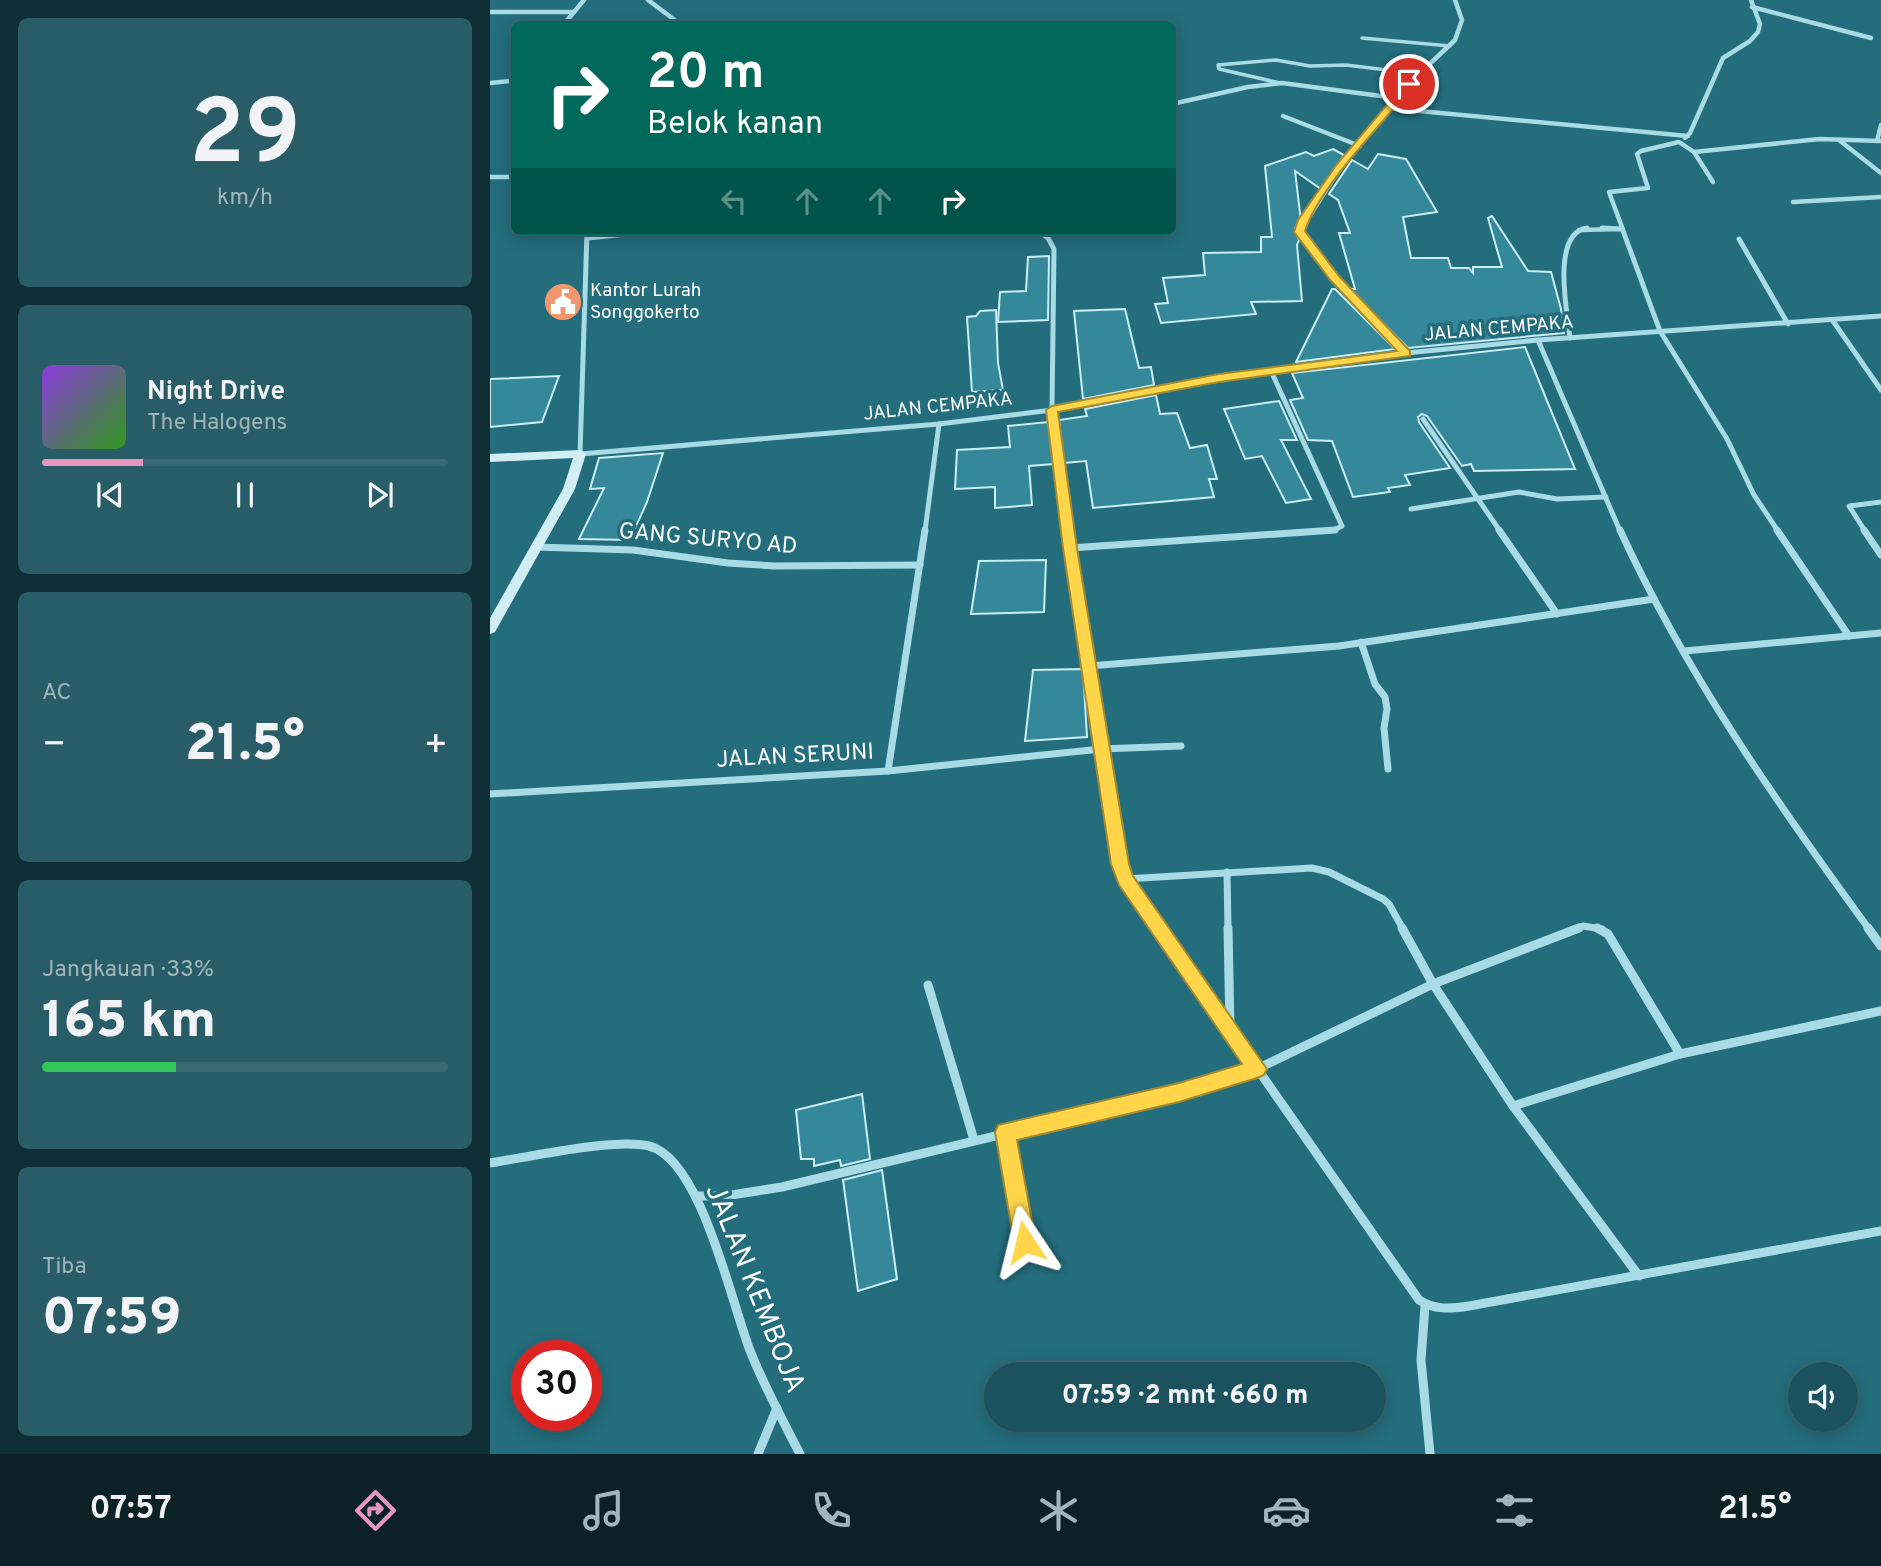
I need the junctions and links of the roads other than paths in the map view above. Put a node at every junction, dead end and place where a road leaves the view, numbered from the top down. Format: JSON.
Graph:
{"nodes":[{"id":1,"x":584,"y":0,"type":"edge"},
{"id":2,"x":648,"y":0,"type":"edge"},
{"id":3,"x":1455,"y":0,"type":"edge"},
{"id":4,"x":1751,"y":0,"type":"edge"},
{"id":5,"x":1752,"y":7,"type":"junction"},
{"id":6,"x":490,"y":12,"type":"edge"},
{"id":7,"x":574,"y":12,"type":"junction"},
{"id":8,"x":566,"y":21,"type":"edge"},
{"id":9,"x":677,"y":21,"type":"edge"},
{"id":10,"x":1363,"y":38,"type":"dead end"},
{"id":11,"x":1871,"y":38,"type":"dead end"},
{"id":12,"x":1450,"y":46,"type":"junction"},
{"id":13,"x":1420,"y":74,"type":"junction"},
{"id":14,"x":510,"y":81,"type":"dead end"},
{"id":15,"x":490,"y":83,"type":"edge"},
{"id":16,"x":1282,"y":83,"type":"junction"},
{"id":17,"x":1396,"y":97,"type":"junction"},
{"id":18,"x":1176,"y":103,"type":"edge"},
{"id":19,"x":1387,"y":108,"type":"junction"},
{"id":20,"x":1283,"y":116,"type":"dead end"},
{"id":21,"x":1881,"y":125,"type":"edge"},
{"id":22,"x":1688,"y":136,"type":"junction"},
{"id":23,"x":1838,"y":140,"type":"junction"},
{"id":24,"x":1879,"y":141,"type":"edge"},
{"id":25,"x":1679,"y":142,"type":"junction"},
{"id":26,"x":1360,"y":146,"type":"junction"},
{"id":27,"x":1694,"y":152,"type":"junction"},
{"id":28,"x":1881,"y":173,"type":"edge"},
{"id":29,"x":490,"y":177,"type":"edge"},
{"id":30,"x":511,"y":177,"type":"edge"},
{"id":31,"x":1713,"y":182,"type":"dead end"},
{"id":32,"x":1881,"y":197,"type":"edge"},
{"id":33,"x":1793,"y":202,"type":"dead end"},
{"id":34,"x":1622,"y":229,"type":"junction"},
{"id":35,"x":588,"y":235,"type":"edge"},
{"id":36,"x":1044,"y":235,"type":"edge"},
{"id":37,"x":1739,"y":239,"type":"dead end"},
{"id":38,"x":1881,"y":316,"type":"edge"},
{"id":39,"x":1833,"y":321,"type":"junction"},
{"id":40,"x":1788,"y":324,"type":"junction"},
{"id":41,"x":1660,"y":331,"type":"junction"},
{"id":42,"x":1570,"y":338,"type":"junction"},
{"id":43,"x":1538,"y":340,"type":"junction"},
{"id":44,"x":1406,"y":353,"type":"junction"},
{"id":45,"x":1271,"y":371,"type":"junction"},
{"id":46,"x":1881,"y":390,"type":"edge"},
{"id":47,"x":1052,"y":410,"type":"junction"},
{"id":48,"x":1423,"y":419,"type":"dead end"},
{"id":49,"x":939,"y":424,"type":"junction"},
{"id":50,"x":580,"y":454,"type":"junction"},
{"id":51,"x":490,"y":458,"type":"edge"},
{"id":52,"x":1476,"y":498,"type":"junction"},
{"id":53,"x":1606,"y":498,"type":"junction"},
{"id":54,"x":1881,"y":502,"type":"edge"},
{"id":55,"x":1411,"y":509,"type":"dead end"},
{"id":56,"x":535,"y":547,"type":"junction"},
{"id":57,"x":1070,"y":548,"type":"junction"},
{"id":58,"x":1881,"y":555,"type":"edge"},
{"id":59,"x":920,"y":565,"type":"junction"},
{"id":60,"x":1654,"y":599,"type":"junction"},
{"id":61,"x":1557,"y":614,"type":"junction"},
{"id":62,"x":490,"y":629,"type":"edge"},
{"id":63,"x":1881,"y":633,"type":"edge"},
{"id":64,"x":1849,"y":636,"type":"junction"},
{"id":65,"x":1361,"y":642,"type":"junction"},
{"id":66,"x":1684,"y":651,"type":"junction"},
{"id":67,"x":1089,"y":666,"type":"junction"},
{"id":68,"x":1181,"y":746,"type":"dead end"},
{"id":69,"x":1101,"y":749,"type":"junction"},
{"id":70,"x":1388,"y":769,"type":"dead end"},
{"id":71,"x":888,"y":771,"type":"junction"},
{"id":72,"x":490,"y":794,"type":"edge"},
{"id":73,"x":1227,"y":872,"type":"junction"},
{"id":74,"x":1125,"y":880,"type":"junction"},
{"id":75,"x":1881,"y":946,"type":"edge"},
{"id":76,"x":1433,"y":984,"type":"junction"},
{"id":77,"x":928,"y":985,"type":"dead end"},
{"id":78,"x":1881,"y":1011,"type":"edge"},
{"id":79,"x":1230,"y":1030,"type":"junction"},
{"id":80,"x":1680,"y":1054,"type":"junction"},
{"id":81,"x":1257,"y":1069,"type":"junction"},
{"id":82,"x":1513,"y":1106,"type":"junction"},
{"id":83,"x":1005,"y":1132,"type":"junction"},
{"id":84,"x":974,"y":1140,"type":"junction"},
{"id":85,"x":490,"y":1163,"type":"edge"},
{"id":86,"x":697,"y":1196,"type":"junction"},
{"id":87,"x":1881,"y":1231,"type":"edge"},
{"id":88,"x":1025,"y":1242,"type":"dead end"},
{"id":89,"x":1639,"y":1276,"type":"junction"},
{"id":90,"x":1425,"y":1306,"type":"junction"},
{"id":91,"x":777,"y":1408,"type":"junction"},
{"id":92,"x":758,"y":1454,"type":"edge"},
{"id":93,"x":800,"y":1454,"type":"edge"},
{"id":94,"x":1430,"y":1454,"type":"edge"}],
"edges":[{"from":1,"to":7,"type":"street"},
{"from":2,"to":9,"type":"street"},
{"from":3,"to":12,"type":"street"},
{"from":4,"to":5,"type":"street"},
{"from":5,"to":11,"type":"street"},
{"from":5,"to":22,"type":"street"},
{"from":6,"to":7,"type":"street"},
{"from":7,"to":8,"type":"street"},
{"from":10,"to":12,"type":"street"},
{"from":12,"to":13,"type":"street"},
{"from":13,"to":16,"type":"street"},
{"from":13,"to":17,"type":"street"},
{"from":14,"to":15,"type":"street"},
{"from":16,"to":17,"type":"street"},
{"from":16,"to":18,"type":"street"},
{"from":17,"to":19,"type":"street"},
{"from":19,"to":22,"type":"street"},
{"from":19,"to":26,"type":"street"},
{"from":20,"to":26,"type":"street"},
{"from":21,"to":24,"type":"street"},
{"from":22,"to":25,"type":"street"},
{"from":23,"to":24,"type":"street"},
{"from":23,"to":27,"type":"street"},
{"from":23,"to":28,"type":"street"},
{"from":25,"to":27,"type":"street"},
{"from":25,"to":34,"type":"street"},
{"from":26,"to":44,"type":"street"},
{"from":27,"to":31,"type":"street"},
{"from":29,"to":30,"type":"street"},
{"from":32,"to":33,"type":"street"},
{"from":34,"to":41,"type":"street"},
{"from":34,"to":42,"type":"street"},
{"from":35,"to":50,"type":"street"},
{"from":36,"to":47,"type":"street"},
{"from":37,"to":40,"type":"street"},
{"from":38,"to":39,"type":"street","name":"JALAN CEMPAKA"},
{"from":39,"to":40,"type":"street","name":"JALAN CEMPAKA"},
{"from":39,"to":46,"type":"street"},
{"from":40,"to":41,"type":"street","name":"JALAN CEMPAKA"},
{"from":41,"to":42,"type":"street","name":"JALAN CEMPAKA"},
{"from":41,"to":64,"type":"street"},
{"from":42,"to":43,"type":"street","name":"JALAN CEMPAKA"},
{"from":43,"to":44,"type":"street","name":"JALAN CEMPAKA"},
{"from":43,"to":53,"type":"street"},
{"from":44,"to":45,"type":"street","name":"JALAN CEMPAKA"},
{"from":45,"to":47,"type":"street","name":"JALAN CEMPAKA"},
{"from":45,"to":57,"type":"street"},
{"from":47,"to":49,"type":"street","name":"JALAN CEMPAKA"},
{"from":47,"to":57,"type":"street"},
{"from":48,"to":52,"type":"street"},
{"from":49,"to":50,"type":"street","name":"JALAN CEMPAKA"},
{"from":49,"to":59,"type":"street"},
{"from":50,"to":51,"type":"main road"},
{"from":50,"to":56,"type":"main road"},
{"from":52,"to":53,"type":"street"},
{"from":52,"to":55,"type":"street"},
{"from":52,"to":61,"type":"street"},
{"from":53,"to":60,"type":"street"},
{"from":54,"to":58,"type":"street"},
{"from":56,"to":59,"type":"street","name":"GANG SURYO AD"},
{"from":56,"to":62,"type":"main road"},
{"from":57,"to":67,"type":"street"},
{"from":59,"to":71,"type":"street"},
{"from":60,"to":61,"type":"street"},
{"from":60,"to":66,"type":"street"},
{"from":61,"to":65,"type":"street"},
{"from":63,"to":64,"type":"street"},
{"from":64,"to":66,"type":"street"},
{"from":65,"to":67,"type":"street"},
{"from":65,"to":70,"type":"street"},
{"from":66,"to":75,"type":"street"},
{"from":67,"to":69,"type":"street"},
{"from":68,"to":69,"type":"street","name":"JALAN SERUNI"},
{"from":69,"to":71,"type":"street","name":"JALAN SERUNI"},
{"from":69,"to":74,"type":"street"},
{"from":71,"to":72,"type":"street","name":"JALAN SERUNI"},
{"from":73,"to":74,"type":"street"},
{"from":73,"to":76,"type":"street"},
{"from":73,"to":79,"type":"street"},
{"from":74,"to":79,"type":"street"},
{"from":76,"to":80,"type":"street"},
{"from":76,"to":81,"type":"street"},
{"from":76,"to":82,"type":"street"},
{"from":77,"to":84,"type":"street"},
{"from":78,"to":80,"type":"street"},
{"from":79,"to":81,"type":"street"},
{"from":80,"to":82,"type":"street"},
{"from":81,"to":83,"type":"street"},
{"from":81,"to":90,"type":"street"},
{"from":82,"to":89,"type":"street"},
{"from":83,"to":84,"type":"street"},
{"from":83,"to":88,"type":"street"},
{"from":84,"to":86,"type":"street"},
{"from":85,"to":86,"type":"street","name":"JALAN KEMBOJA"},
{"from":86,"to":91,"type":"street","name":"JALAN KEMBOJA"},
{"from":87,"to":89,"type":"street"},
{"from":89,"to":90,"type":"street"},
{"from":90,"to":94,"type":"street"},
{"from":91,"to":92,"type":"street"},
{"from":91,"to":93,"type":"street","name":"JALAN KEMBOJA"}]}
